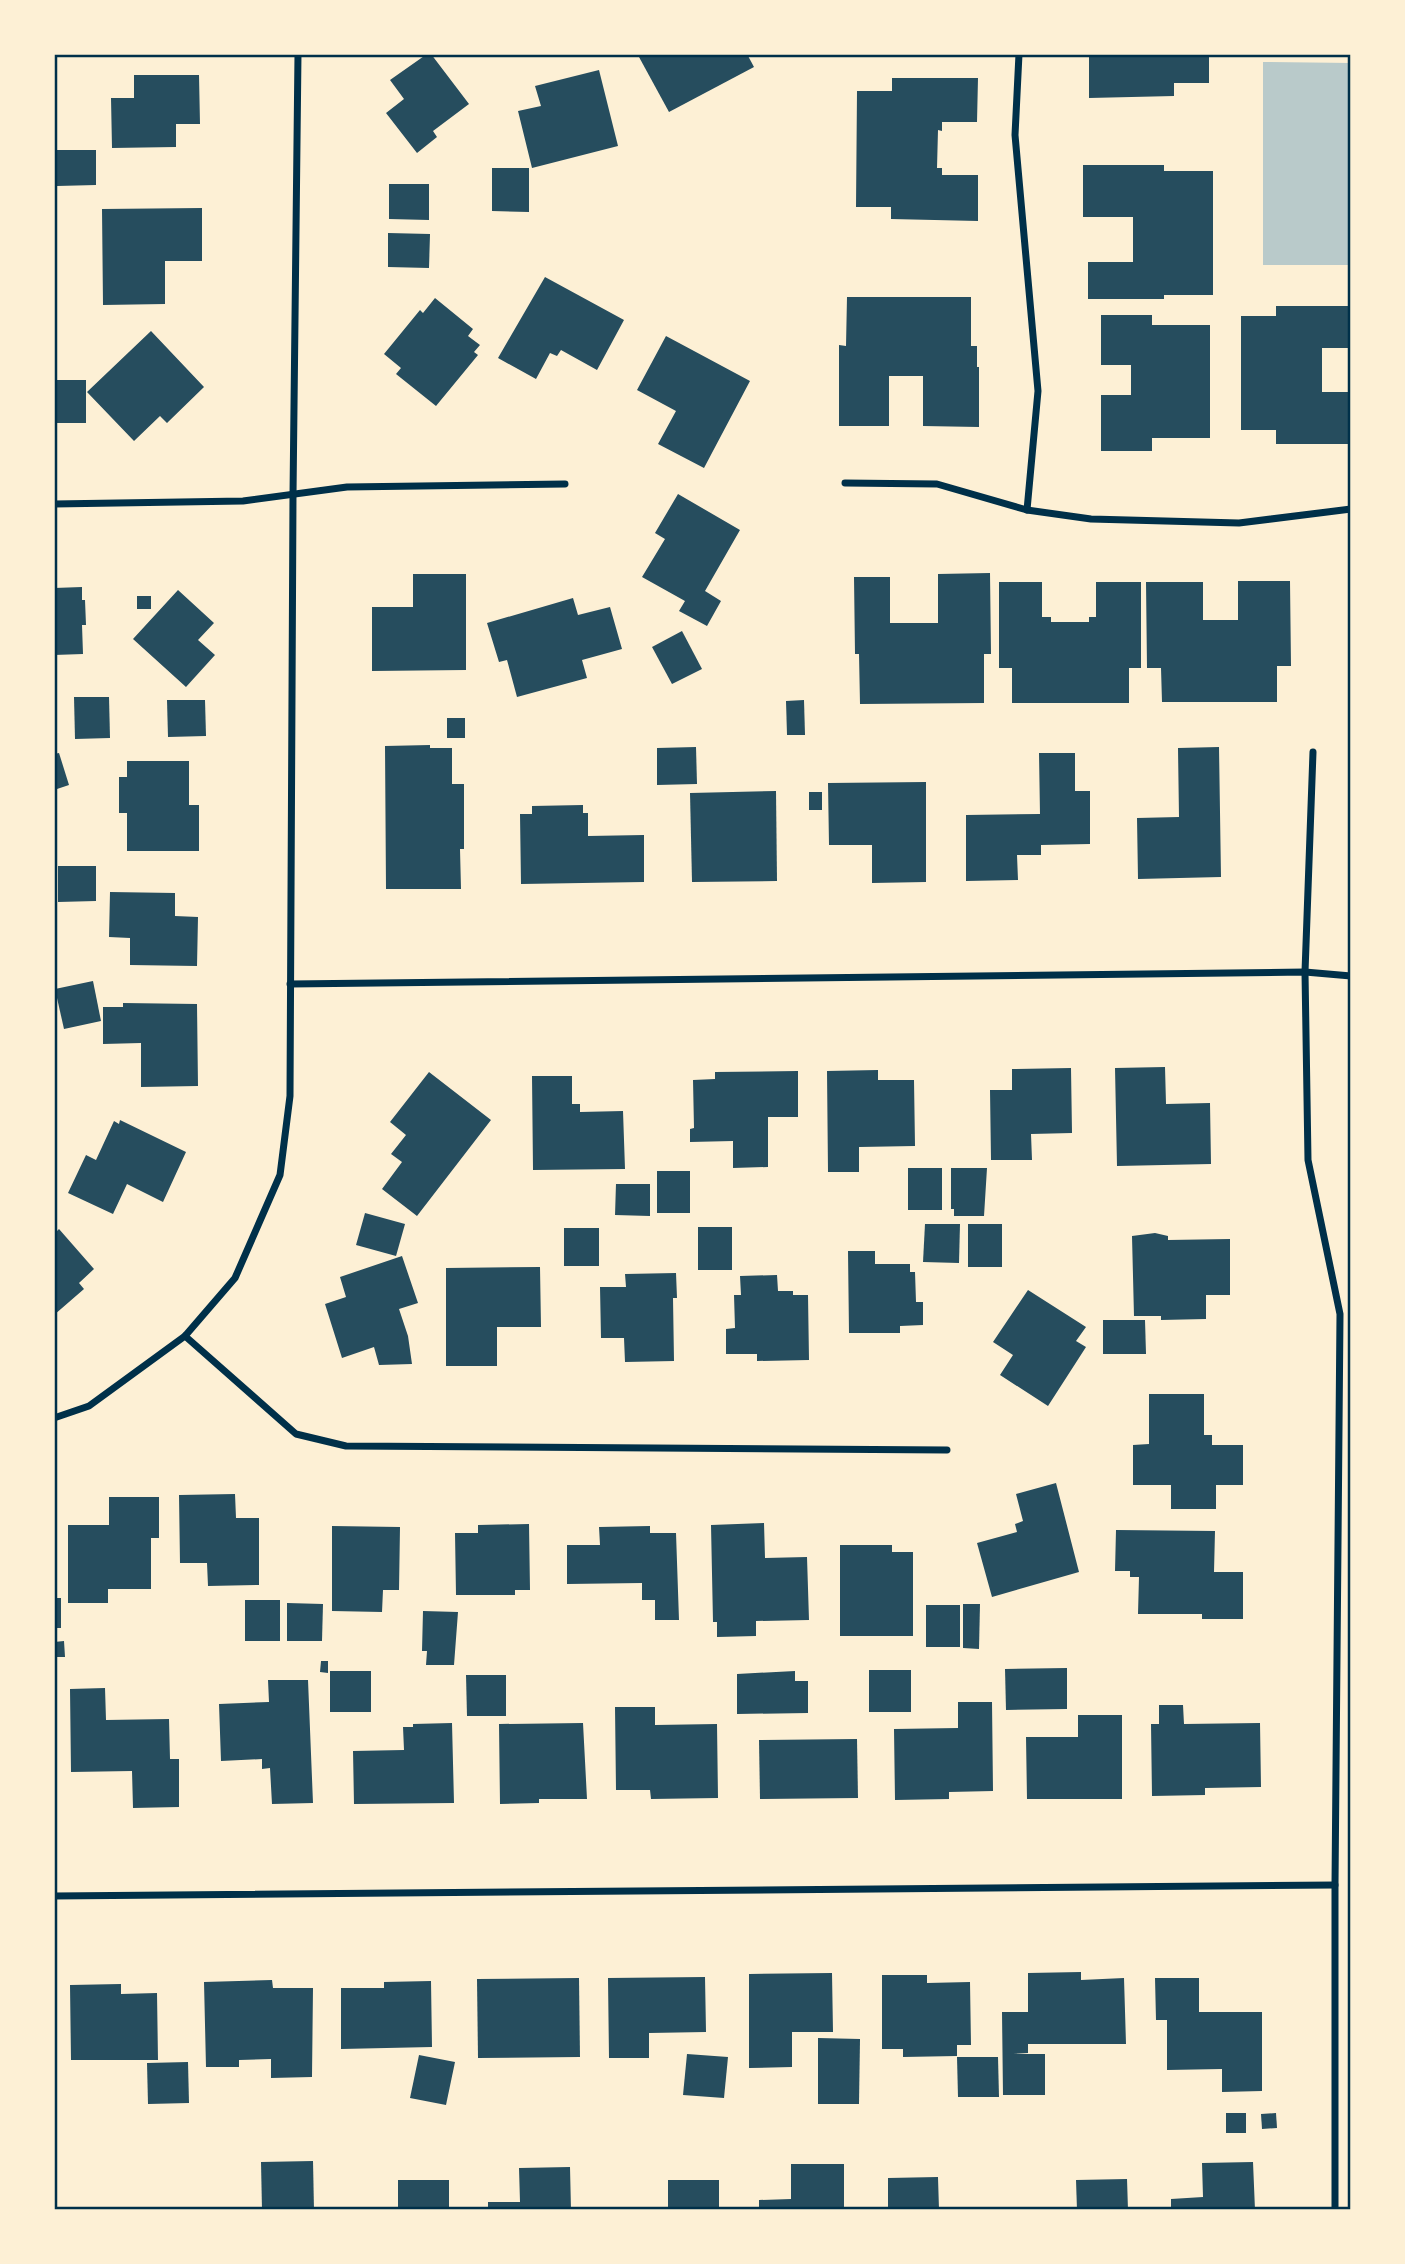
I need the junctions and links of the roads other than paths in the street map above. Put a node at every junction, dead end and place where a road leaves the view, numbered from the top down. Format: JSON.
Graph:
{"nodes":[{"id":1,"x":298,"y":54,"type":"edge"},
{"id":2,"x":1019,"y":54,"type":"edge"},
{"id":3,"x":845,"y":483,"type":"dead end"},
{"id":4,"x":565,"y":484,"type":"dead end"},
{"id":5,"x":293,"y":495,"type":"junction"},
{"id":6,"x":54,"y":504,"type":"edge"},
{"id":7,"x":1351,"y":509,"type":"edge"},
{"id":8,"x":1027,"y":510,"type":"junction"},
{"id":9,"x":1312,"y":752,"type":"dead end"},
{"id":10,"x":1305,"y":972,"type":"junction"},
{"id":11,"x":1351,"y":976,"type":"edge"},
{"id":12,"x":290,"y":985,"type":"junction"},
{"id":13,"x":185,"y":1336,"type":"junction"},
{"id":14,"x":54,"y":1418,"type":"edge"},
{"id":15,"x":947,"y":1450,"type":"dead end"},
{"id":16,"x":1335,"y":1885,"type":"junction"},
{"id":17,"x":54,"y":1896,"type":"edge"},
{"id":18,"x":1335,"y":2210,"type":"edge"}],
"edges":[{"from":1,"to":5,"type":"street"},
{"from":2,"to":8,"type":"street"},
{"from":3,"to":8,"type":"street"},
{"from":4,"to":5,"type":"street"},
{"from":5,"to":6,"type":"street"},
{"from":5,"to":12,"type":"street"},
{"from":7,"to":8,"type":"street"},
{"from":9,"to":10,"type":"street"},
{"from":10,"to":11,"type":"street"},
{"from":10,"to":12,"type":"street"},
{"from":10,"to":16,"type":"street"},
{"from":12,"to":13,"type":"street"},
{"from":13,"to":14,"type":"street"},
{"from":13,"to":15,"type":"street"},
{"from":16,"to":17,"type":"street"},
{"from":16,"to":18,"type":"street"}]}
